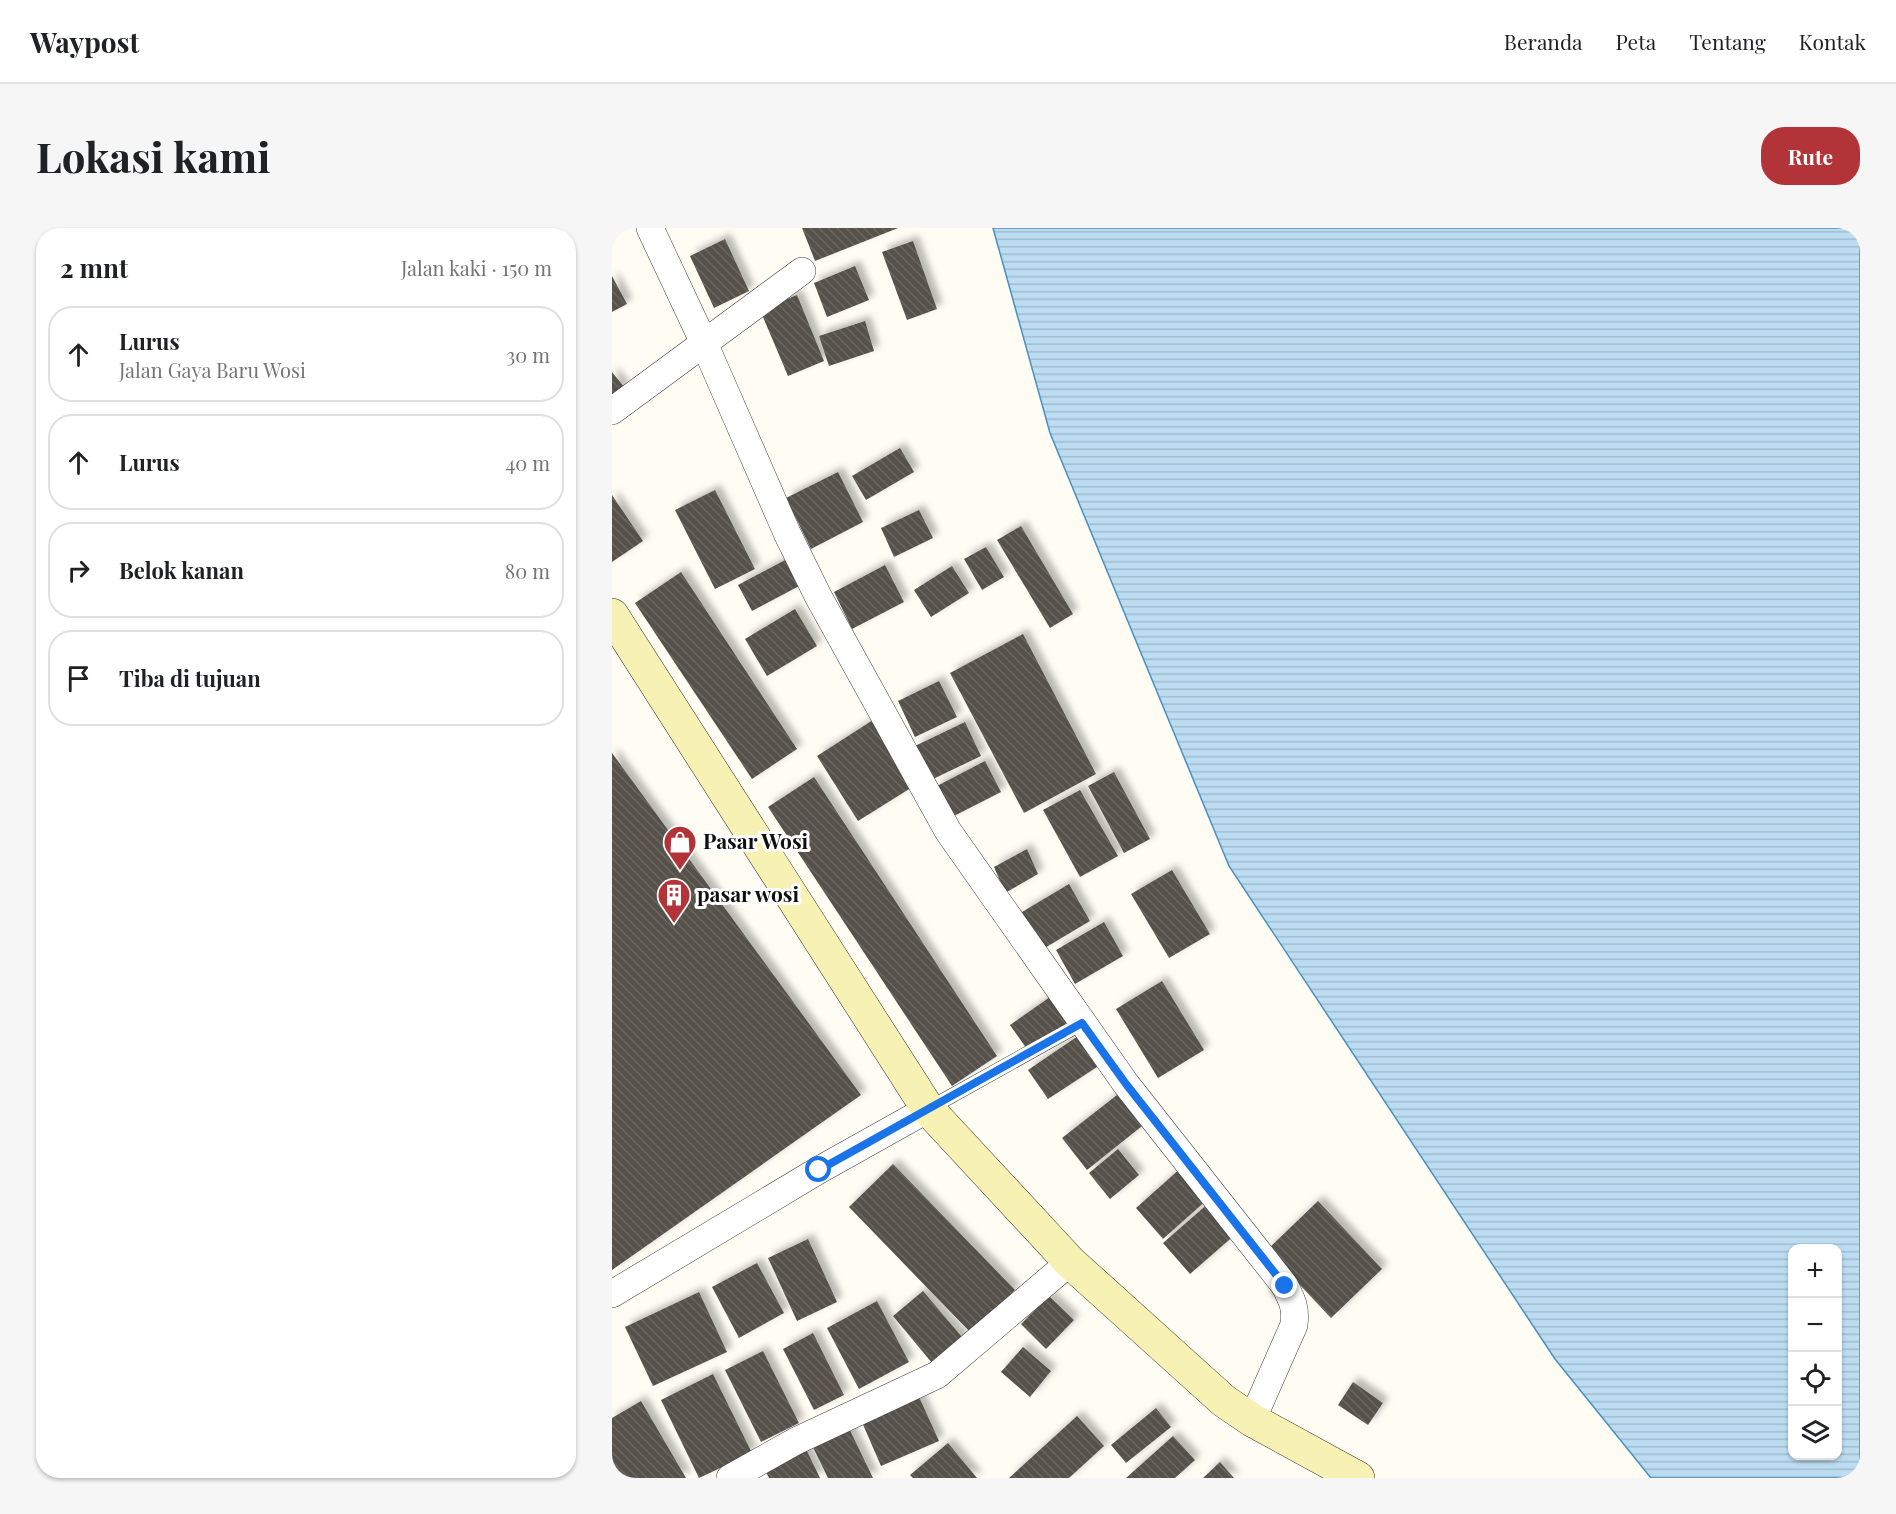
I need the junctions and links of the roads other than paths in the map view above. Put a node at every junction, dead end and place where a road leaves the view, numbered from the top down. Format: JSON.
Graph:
{"nodes":[{"id":1,"x":650,"y":228,"type":"edge"},
{"id":2,"x":802,"y":271,"type":"dead end"},
{"id":3,"x":704,"y":343,"type":"junction"},
{"id":4,"x":612,"y":411,"type":"edge"},
{"id":5,"x":612,"y":615,"type":"edge"},
{"id":6,"x":1082,"y":1023,"type":"junction"},
{"id":7,"x":928,"y":1109,"type":"junction"},
{"id":8,"x":1070,"y":1262,"type":"junction"},
{"id":9,"x":612,"y":1294,"type":"edge"},
{"id":10,"x":1252,"y":1420,"type":"junction"},
{"id":11,"x":730,"y":1478,"type":"edge"},
{"id":12,"x":1358,"y":1478,"type":"edge"}],
"edges":[{"from":1,"to":3,"type":"street"},
{"from":2,"to":3,"type":"street"},
{"from":3,"to":4,"type":"street"},
{"from":3,"to":6,"type":"street"},
{"from":5,"to":7,"type":"street"},
{"from":6,"to":7,"type":"lane"},
{"from":6,"to":10,"type":"street"},
{"from":7,"to":8,"type":"street"},
{"from":7,"to":9,"type":"street"},
{"from":8,"to":10,"type":"street"},
{"from":8,"to":11,"type":"street"},
{"from":10,"to":12,"type":"street"}]}
